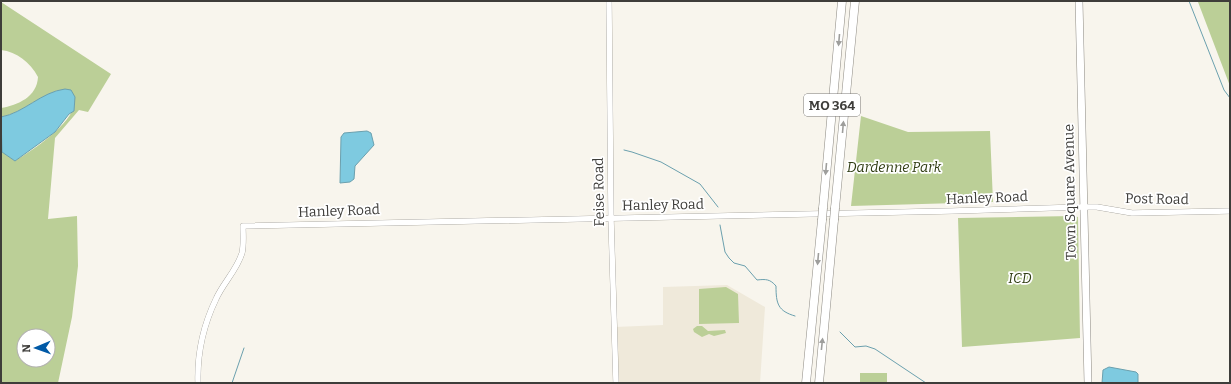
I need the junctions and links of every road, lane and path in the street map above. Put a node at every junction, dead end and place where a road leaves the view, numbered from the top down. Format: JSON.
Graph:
{"nodes":[{"id":1,"x":609,"y":1,"type":"edge"},
{"id":2,"x":842,"y":1,"type":"edge"},
{"id":3,"x":855,"y":1,"type":"edge"},
{"id":4,"x":1079,"y":1,"type":"edge"},
{"id":5,"x":1083,"y":207,"type":"junction"},
{"id":6,"x":1230,"y":211,"type":"edge"},
{"id":7,"x":611,"y":218,"type":"junction"},
{"id":8,"x":198,"y":383,"type":"edge"},
{"id":9,"x":616,"y":383,"type":"edge"},
{"id":10,"x":806,"y":383,"type":"edge"},
{"id":11,"x":819,"y":383,"type":"edge"},
{"id":12,"x":1088,"y":383,"type":"edge"}],
"edges":[{"from":1,"to":7,"type":"street","name":"Feise Road"},
{"from":2,"to":10,"type":"highway","number":"MO 364","one_way":true,"bridge":true},
{"from":11,"to":3,"type":"highway","number":"MO 364","one_way":true,"bridge":true},
{"from":4,"to":5,"type":"main road","name":"Town Square Avenue"},
{"from":5,"to":6,"type":"street","name":"Post Road"},
{"from":5,"to":7,"type":"street","name":"Hanley Road"},
{"from":5,"to":12,"type":"main road","name":"Town Square Avenue"},
{"from":7,"to":8,"type":"street","name":"Hanley Road"},
{"from":7,"to":9,"type":"street","name":"Feise Road"}]}
